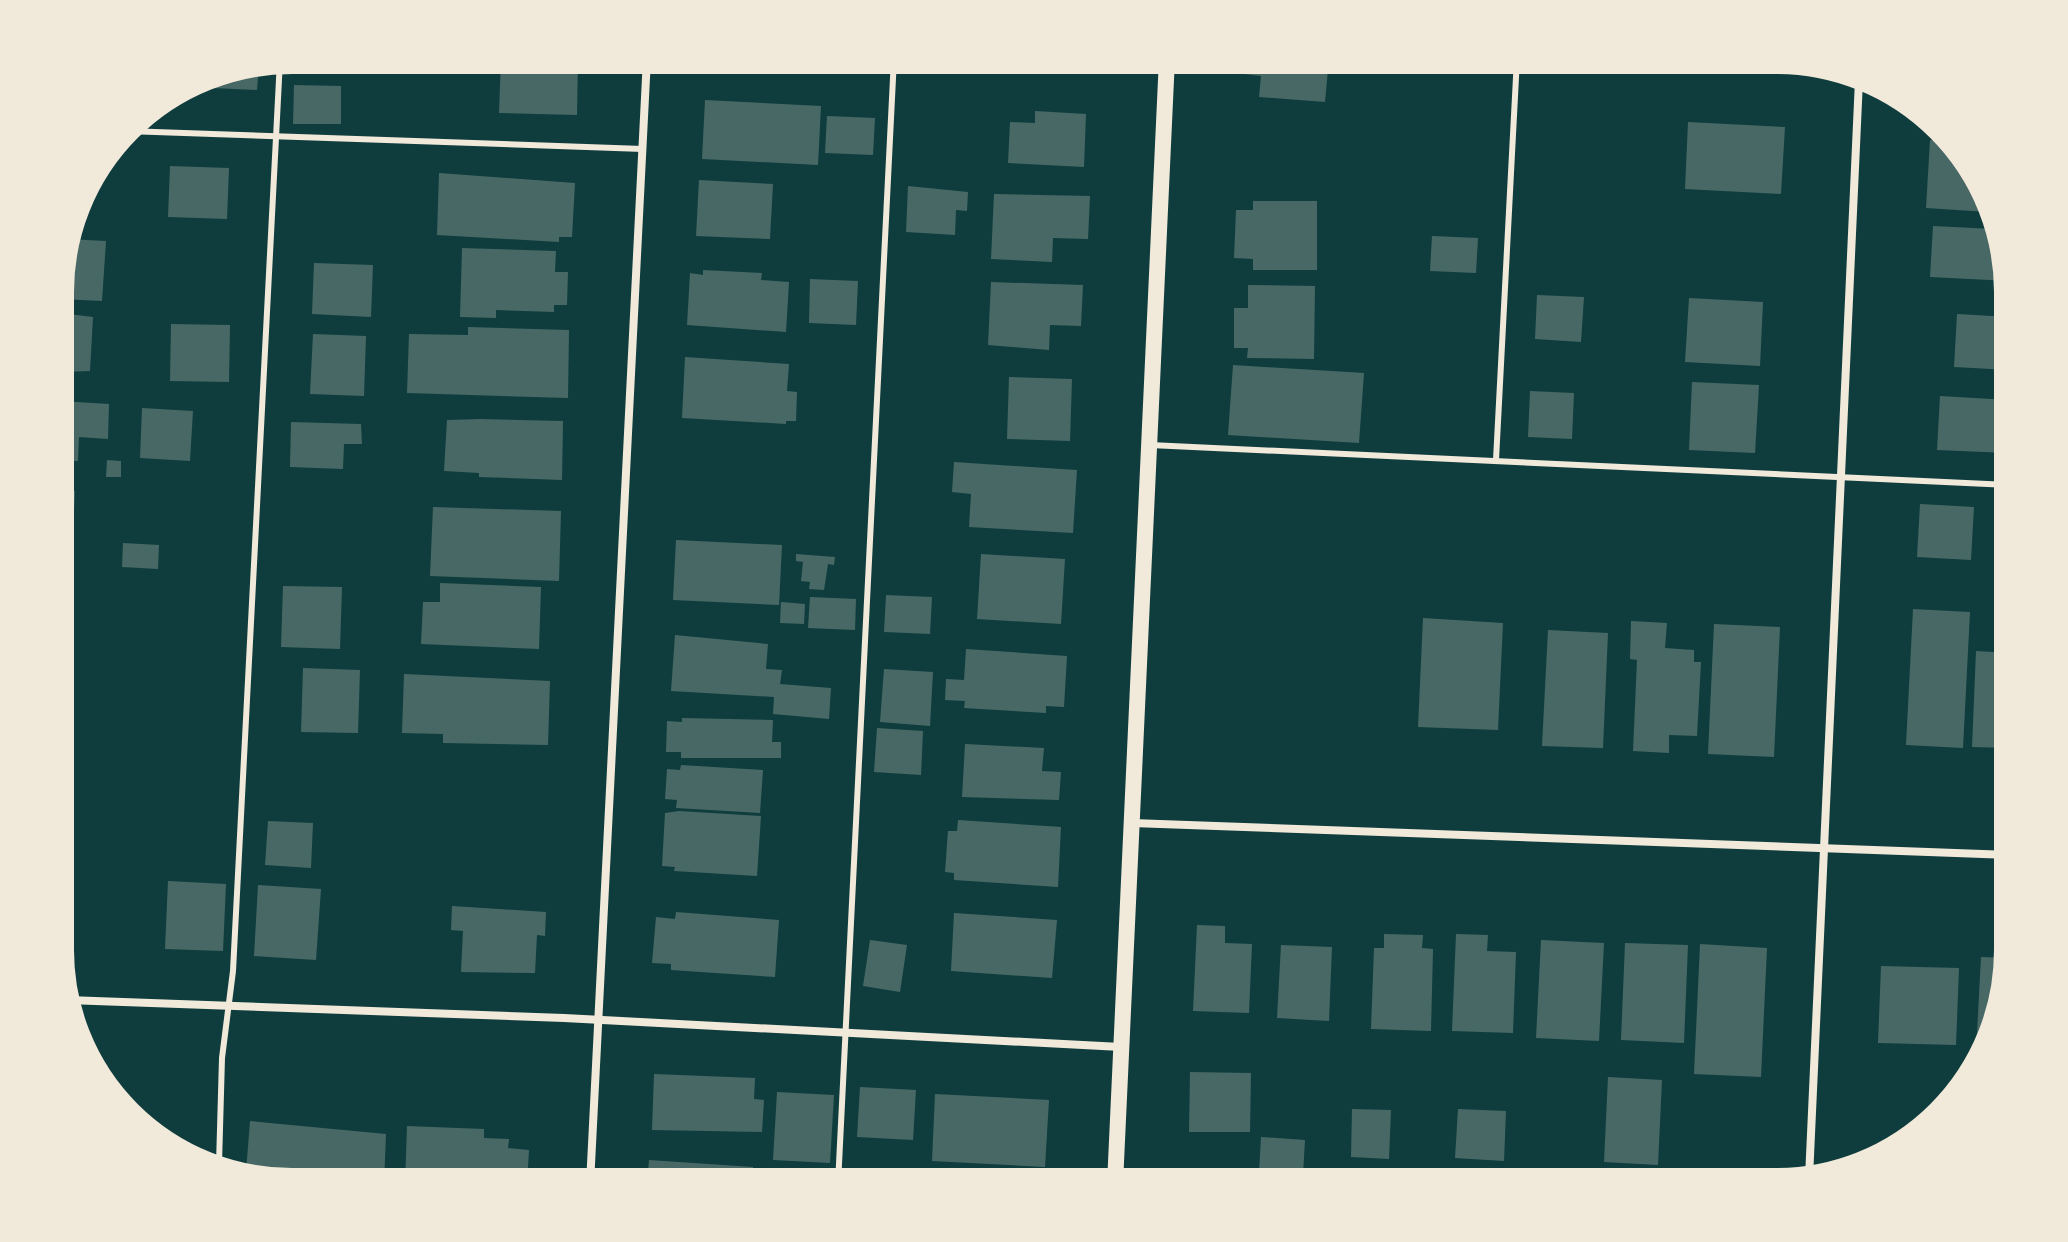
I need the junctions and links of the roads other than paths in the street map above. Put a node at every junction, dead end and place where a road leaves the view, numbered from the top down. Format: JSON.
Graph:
{"nodes":[{"id":1,"x":280,"y":72,"type":"edge"},
{"id":2,"x":646,"y":72,"type":"edge"},
{"id":3,"x":893,"y":72,"type":"edge"},
{"id":4,"x":1166,"y":72,"type":"edge"},
{"id":5,"x":1516,"y":72,"type":"edge"},
{"id":6,"x":1859,"y":88,"type":"edge"},
{"id":7,"x":141,"y":132,"type":"edge"},
{"id":8,"x":277,"y":138,"type":"junction"},
{"id":9,"x":643,"y":149,"type":"junction"},
{"id":10,"x":1149,"y":445,"type":"junction"},
{"id":11,"x":1496,"y":460,"type":"junction"},
{"id":12,"x":1841,"y":478,"type":"junction"},
{"id":13,"x":1996,"y":484,"type":"edge"},
{"id":14,"x":1132,"y":823,"type":"junction"},
{"id":15,"x":1824,"y":850,"type":"junction"},
{"id":16,"x":1996,"y":855,"type":"edge"},
{"id":17,"x":78,"y":1001,"type":"edge"},
{"id":18,"x":231,"y":1009,"type":"junction"},
{"id":19,"x":597,"y":1020,"type":"junction"},
{"id":20,"x":845,"y":1035,"type":"junction"},
{"id":21,"x":1121,"y":1047,"type":"junction"},
{"id":22,"x":219,"y":1157,"type":"edge"},
{"id":23,"x":1809,"y":1167,"type":"edge"},
{"id":24,"x":591,"y":1170,"type":"edge"},
{"id":25,"x":839,"y":1170,"type":"edge"},
{"id":26,"x":1115,"y":1170,"type":"edge"}],
"edges":[{"from":1,"to":8,"type":"lane"},
{"from":2,"to":9,"type":"street"},
{"from":3,"to":20,"type":"lane"},
{"from":4,"to":10,"type":"main road"},
{"from":5,"to":11,"type":"lane"},
{"from":6,"to":12,"type":"street"},
{"from":7,"to":8,"type":"lane"},
{"from":8,"to":9,"type":"lane"},
{"from":8,"to":18,"type":"lane"},
{"from":9,"to":19,"type":"street"},
{"from":10,"to":11,"type":"lane"},
{"from":10,"to":14,"type":"main road"},
{"from":11,"to":12,"type":"lane"},
{"from":12,"to":13,"type":"lane"},
{"from":12,"to":15,"type":"street"},
{"from":14,"to":15,"type":"street"},
{"from":14,"to":21,"type":"main road"},
{"from":15,"to":16,"type":"street"},
{"from":15,"to":23,"type":"street"},
{"from":17,"to":18,"type":"street"},
{"from":18,"to":19,"type":"street"},
{"from":18,"to":22,"type":"lane"},
{"from":19,"to":20,"type":"street"},
{"from":19,"to":24,"type":"street"},
{"from":20,"to":21,"type":"street"},
{"from":20,"to":25,"type":"lane"},
{"from":21,"to":26,"type":"main road"}]}
